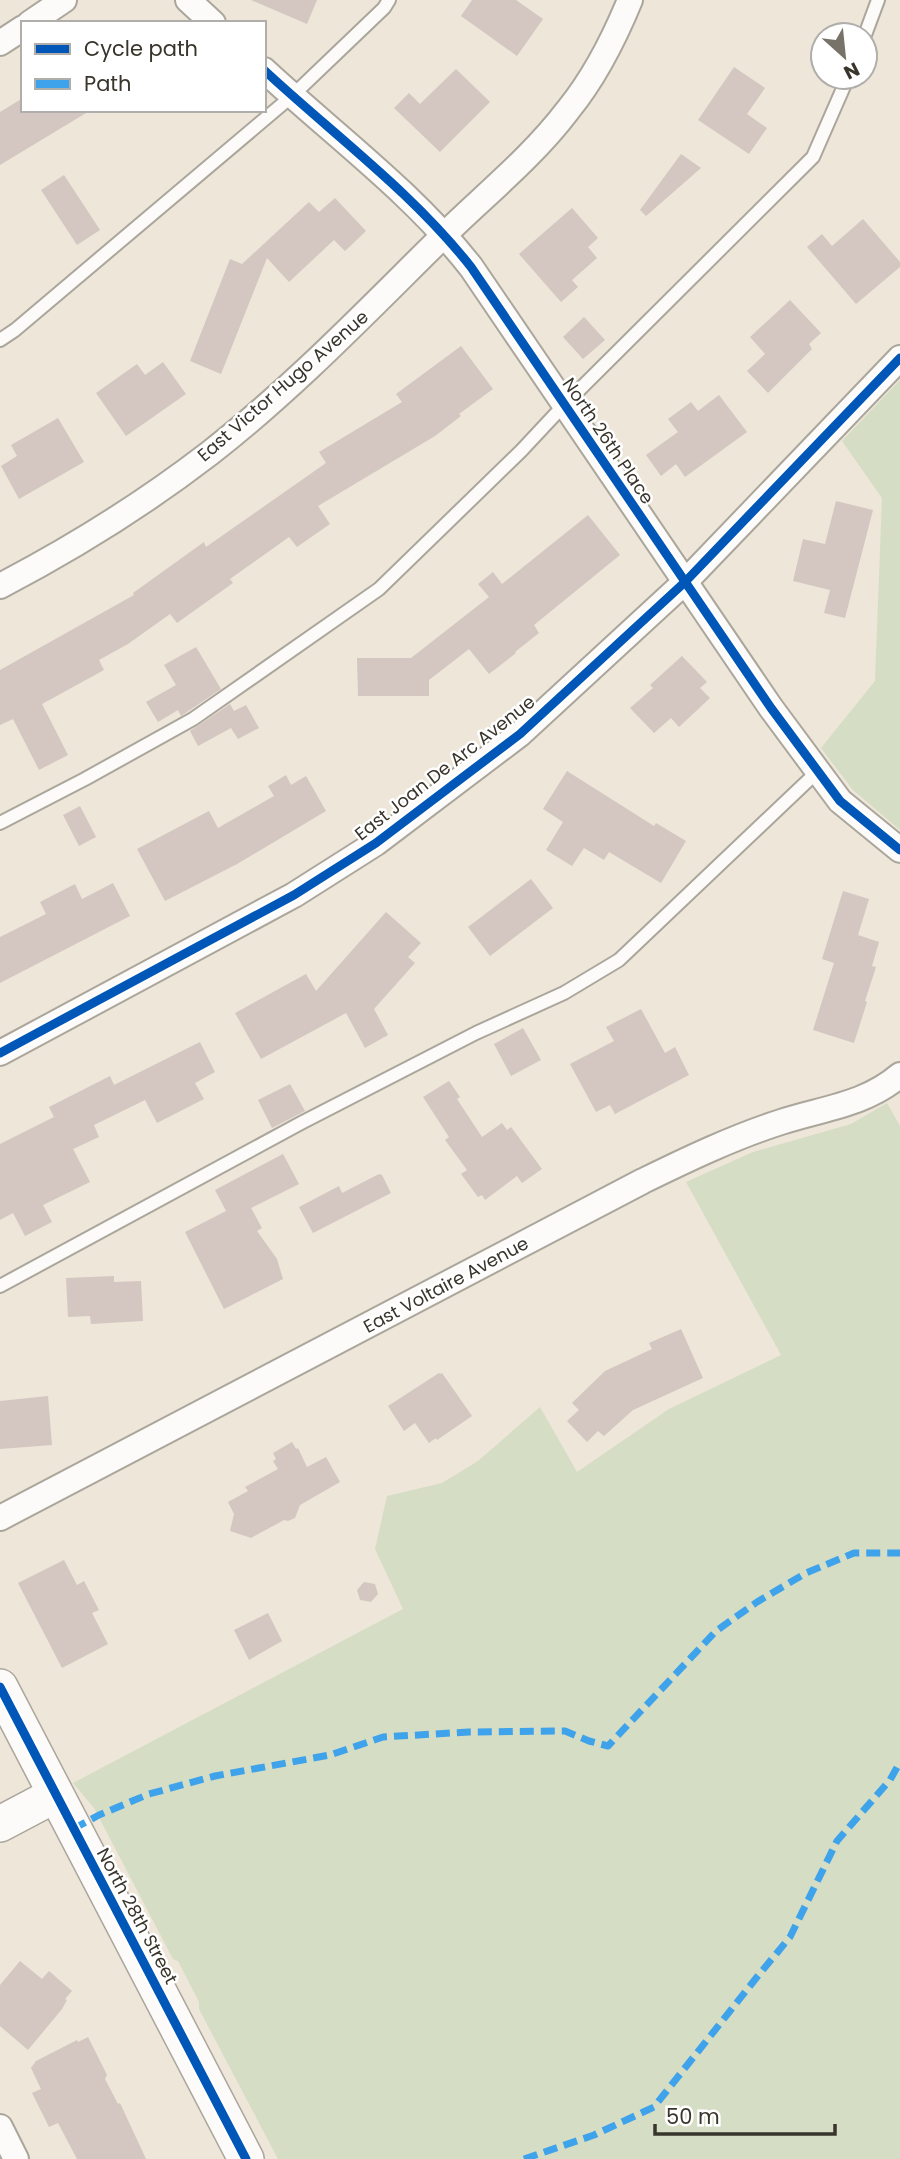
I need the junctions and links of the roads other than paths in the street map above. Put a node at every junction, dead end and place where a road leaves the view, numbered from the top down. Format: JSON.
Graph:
{"nodes":[{"id":1,"x":64,"y":0,"type":"edge"},
{"id":2,"x":188,"y":0,"type":"edge"},
{"id":3,"x":389,"y":0,"type":"edge"},
{"id":4,"x":630,"y":0,"type":"edge"},
{"id":5,"x":878,"y":0,"type":"edge"},
{"id":6,"x":33,"y":21,"type":"edge"},
{"id":7,"x":211,"y":21,"type":"edge"},
{"id":8,"x":870,"y":21,"type":"edge"},
{"id":9,"x":21,"y":29,"type":"edge"},
{"id":10,"x":0,"y":43,"type":"edge"},
{"id":11,"x":266,"y":72,"type":"edge"},
{"id":12,"x":842,"y":91,"type":"edge"},
{"id":13,"x":292,"y":96,"type":"junction"},
{"id":14,"x":445,"y":234,"type":"junction"},
{"id":15,"x":0,"y":340,"type":"edge"},
{"id":16,"x":900,"y":358,"type":"edge"},
{"id":17,"x":564,"y":405,"type":"junction"},
{"id":18,"x":685,"y":582,"type":"junction"},
{"id":19,"x":0,"y":586,"type":"edge"},
{"id":20,"x":817,"y":772,"type":"junction"},
{"id":21,"x":0,"y":823,"type":"edge"},
{"id":22,"x":900,"y":850,"type":"edge"},
{"id":23,"x":0,"y":1053,"type":"edge"},
{"id":24,"x":900,"y":1074,"type":"edge"},
{"id":25,"x":0,"y":1286,"type":"edge"},
{"id":26,"x":0,"y":1518,"type":"edge"},
{"id":27,"x":0,"y":1687,"type":"edge"},
{"id":28,"x":55,"y":1795,"type":"junction"},
{"id":29,"x":0,"y":1824,"type":"edge"},
{"id":30,"x":0,"y":2127,"type":"edge"},
{"id":31,"x":16,"y":2159,"type":"edge"},
{"id":32,"x":246,"y":2159,"type":"edge"}],
"edges":[{"from":1,"to":6,"type":"street"},
{"from":2,"to":7,"type":"street"},
{"from":3,"to":13,"type":"lane"},
{"from":4,"to":14,"type":"street","name":"East Victor Hugo Avenue"},
{"from":5,"to":8,"type":"lane"},
{"from":9,"to":10,"type":"street"},
{"from":11,"to":13,"type":"street","name":"North 26th Place"},
{"from":12,"to":17,"type":"lane"},
{"from":13,"to":14,"type":"street","name":"North 26th Place"},
{"from":13,"to":15,"type":"lane"},
{"from":14,"to":17,"type":"street","name":"North 26th Place"},
{"from":14,"to":19,"type":"street","name":"East Victor Hugo Avenue"},
{"from":16,"to":18,"type":"street","name":"East Joan De Arc Avenue"},
{"from":17,"to":18,"type":"street","name":"North 26th Place"},
{"from":17,"to":21,"type":"lane"},
{"from":18,"to":20,"type":"street","name":"North 26th Place"},
{"from":18,"to":23,"type":"street","name":"East Joan De Arc Avenue"},
{"from":20,"to":22,"type":"street","name":"North 26th Place"},
{"from":20,"to":25,"type":"lane"},
{"from":24,"to":26,"type":"street","name":"East Voltaire Avenue"},
{"from":27,"to":28,"type":"street","name":"North 28th Street"},
{"from":28,"to":29,"type":"street"},
{"from":28,"to":32,"type":"street","name":"North 28th Street"},
{"from":30,"to":31,"type":"street"}]}
